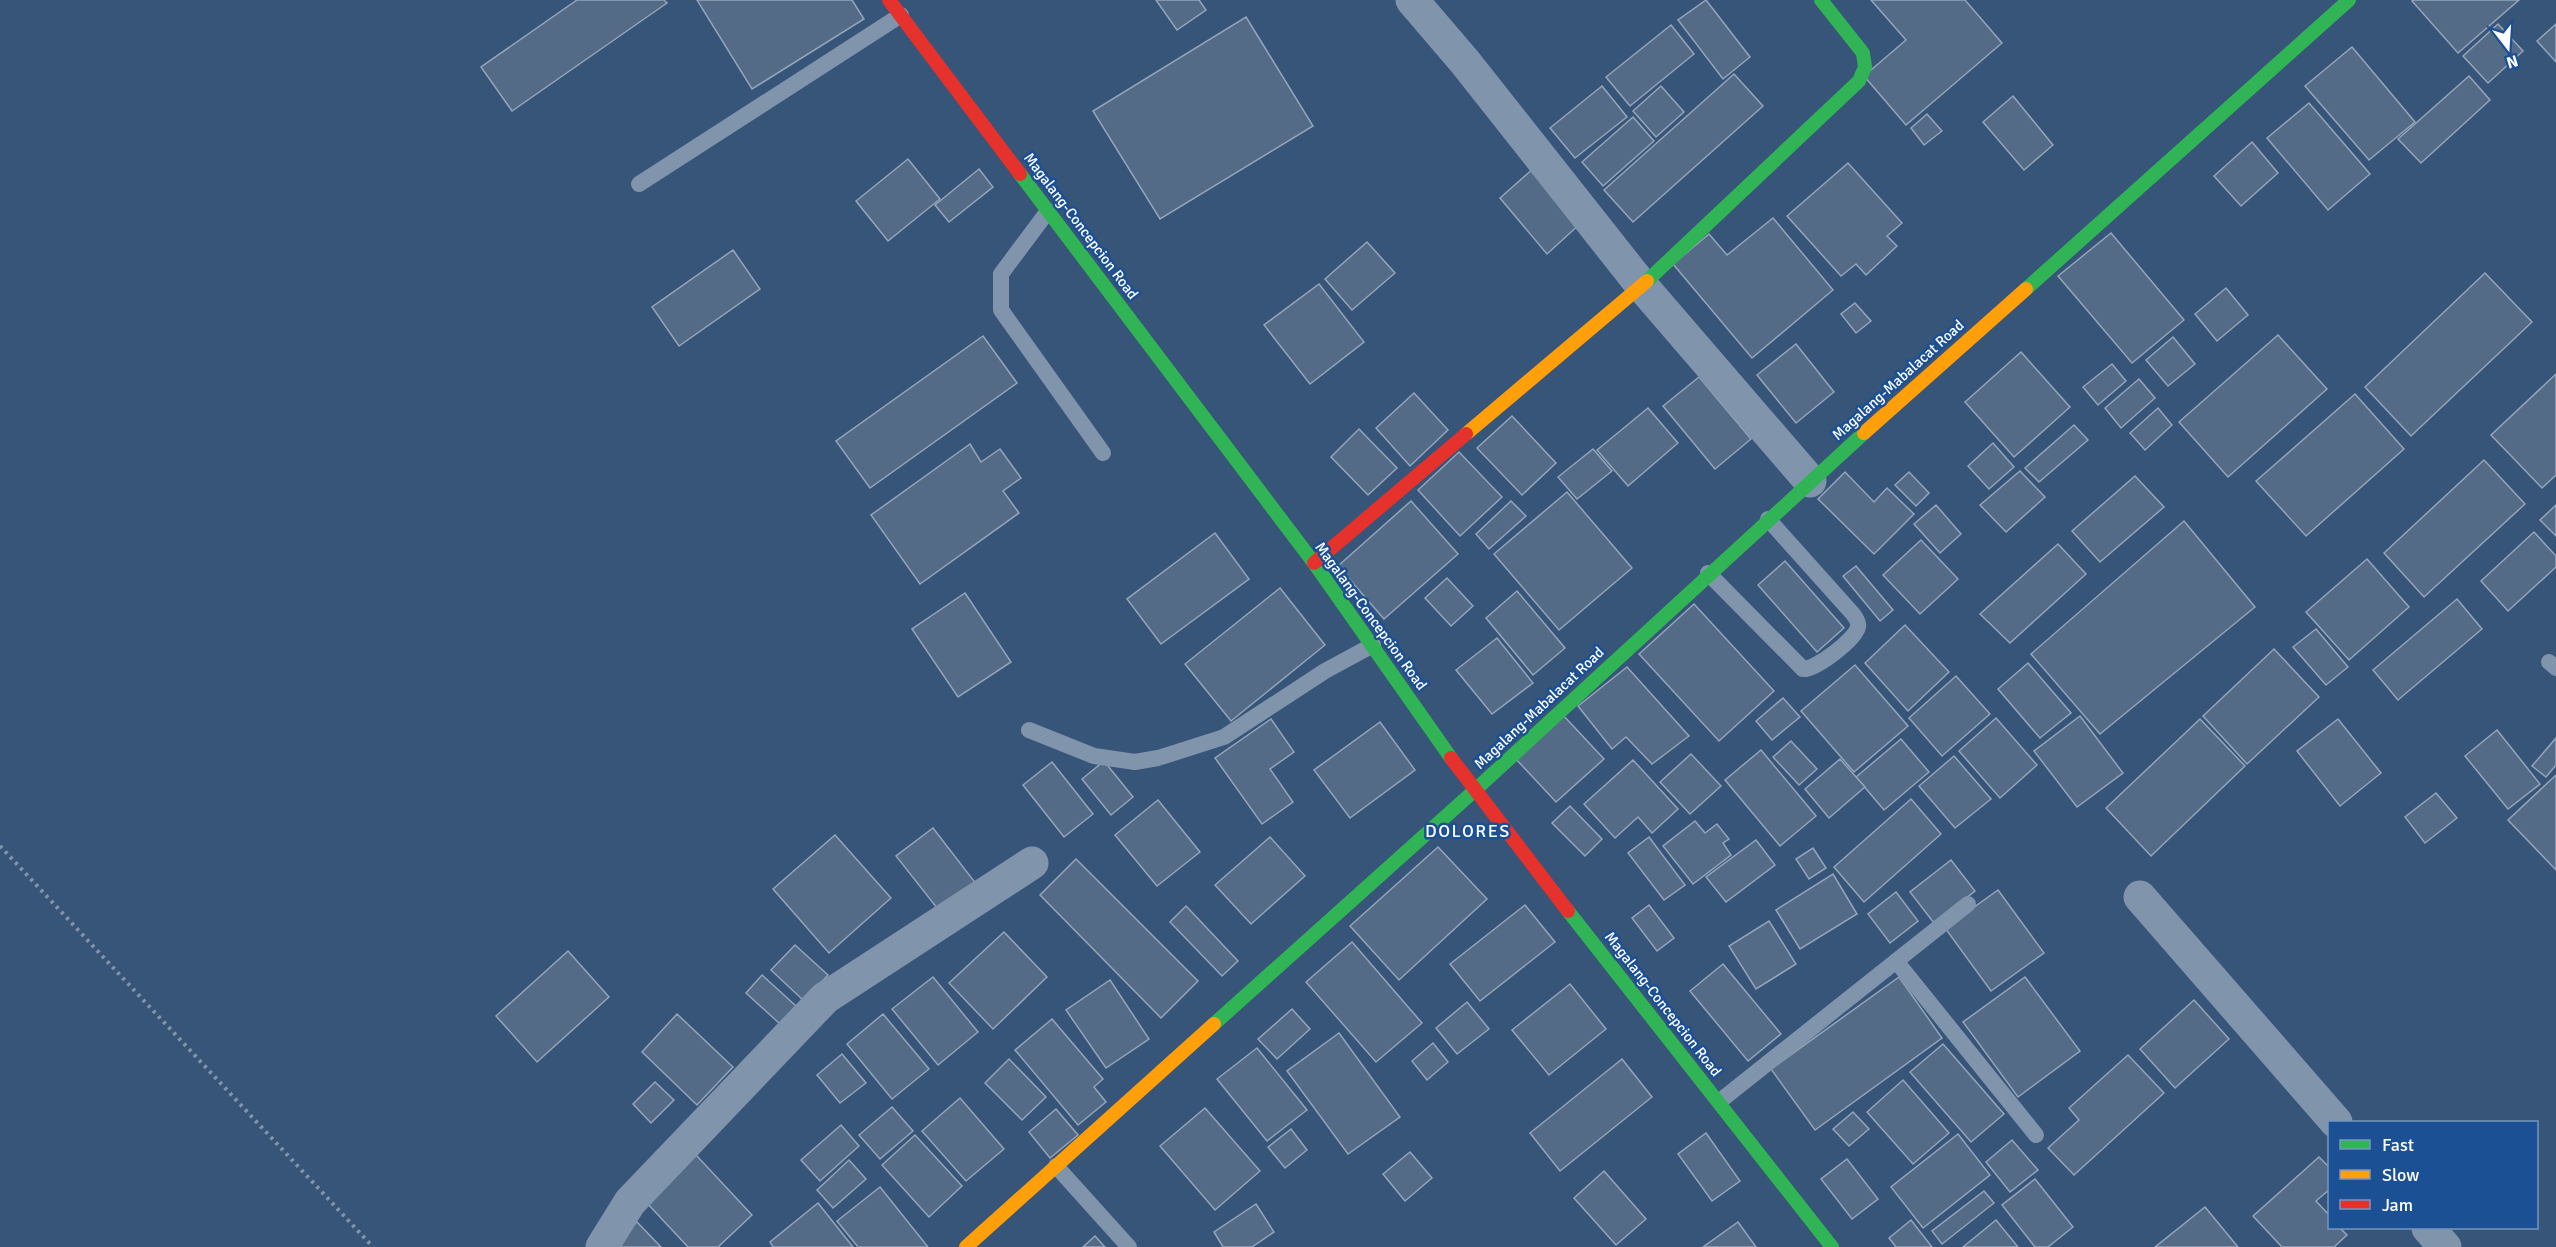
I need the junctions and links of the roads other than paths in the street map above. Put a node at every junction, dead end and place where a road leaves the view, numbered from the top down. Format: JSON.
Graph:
{"nodes":[{"id":1,"x":889,"y":0,"type":"edge"},
{"id":2,"x":1412,"y":0,"type":"edge"},
{"id":3,"x":1821,"y":0,"type":"edge"},
{"id":4,"x":2349,"y":0,"type":"edge"},
{"id":5,"x":901,"y":15,"type":"junction"},
{"id":6,"x":639,"y":184,"type":"dead end"},
{"id":7,"x":1048,"y":211,"type":"junction"},
{"id":8,"x":1642,"y":286,"type":"junction"},
{"id":9,"x":1103,"y":453,"type":"dead end"},
{"id":10,"x":1810,"y":481,"type":"junction"},
{"id":11,"x":1768,"y":519,"type":"junction"},
{"id":12,"x":1314,"y":563,"type":"junction"},
{"id":13,"x":1708,"y":573,"type":"junction"},
{"id":14,"x":1373,"y":645,"type":"junction"},
{"id":15,"x":1029,"y":730,"type":"dead end"},
{"id":16,"x":1474,"y":791,"type":"junction"},
{"id":17,"x":1032,"y":863,"type":"dead end"},
{"id":18,"x":2140,"y":897,"type":"dead end"},
{"id":19,"x":1968,"y":904,"type":"dead end"},
{"id":20,"x":1896,"y":961,"type":"junction"},
{"id":21,"x":1720,"y":1101,"type":"junction"},
{"id":22,"x":2335,"y":1121,"type":"edge"},
{"id":23,"x":2036,"y":1135,"type":"dead end"},
{"id":24,"x":1056,"y":1166,"type":"junction"},
{"id":25,"x":2430,"y":1229,"type":"edge"},
{"id":26,"x":602,"y":1247,"type":"edge"},
{"id":27,"x":966,"y":1247,"type":"edge"},
{"id":28,"x":1129,"y":1247,"type":"edge"},
{"id":29,"x":1832,"y":1247,"type":"edge"},
{"id":30,"x":2445,"y":1247,"type":"edge"}],
"edges":[{"from":1,"to":5,"type":"main road","name":"Magalang-Concepcion Road"},
{"from":2,"to":8,"type":"street"},
{"from":3,"to":8,"type":"main road"},
{"from":4,"to":10,"type":"main road","name":"Magalang-Mabalacat Road"},
{"from":5,"to":6,"type":"lane"},
{"from":5,"to":7,"type":"main road","name":"Magalang-Concepcion Road"},
{"from":7,"to":9,"type":"lane"},
{"from":7,"to":12,"type":"main road","name":"Magalang-Concepcion Road"},
{"from":8,"to":10,"type":"street"},
{"from":8,"to":12,"type":"main road"},
{"from":10,"to":11,"type":"main road","name":"Magalang-Mabalacat Road"},
{"from":11,"to":13,"type":"main road","name":"Magalang-Mabalacat Road"},
{"from":11,"to":13,"type":"lane"},
{"from":12,"to":14,"type":"main road","name":"Magalang-Concepcion Road"},
{"from":13,"to":16,"type":"main road","name":"Magalang-Mabalacat Road"},
{"from":14,"to":15,"type":"lane"},
{"from":14,"to":16,"type":"main road","name":"Magalang-Concepcion Road"},
{"from":16,"to":21,"type":"main road","name":"Magalang-Concepcion Road"},
{"from":16,"to":24,"type":"main road","name":"Magalang-Mabalacat Road"},
{"from":17,"to":26,"type":"street"},
{"from":18,"to":22,"type":"street"},
{"from":19,"to":20,"type":"lane"},
{"from":20,"to":21,"type":"lane"},
{"from":20,"to":23,"type":"lane"},
{"from":21,"to":29,"type":"main road","name":"Magalang-Concepcion Road"},
{"from":24,"to":27,"type":"main road","name":"Magalang-Mabalacat Road"},
{"from":24,"to":28,"type":"lane"},
{"from":25,"to":30,"type":"street"}]}
